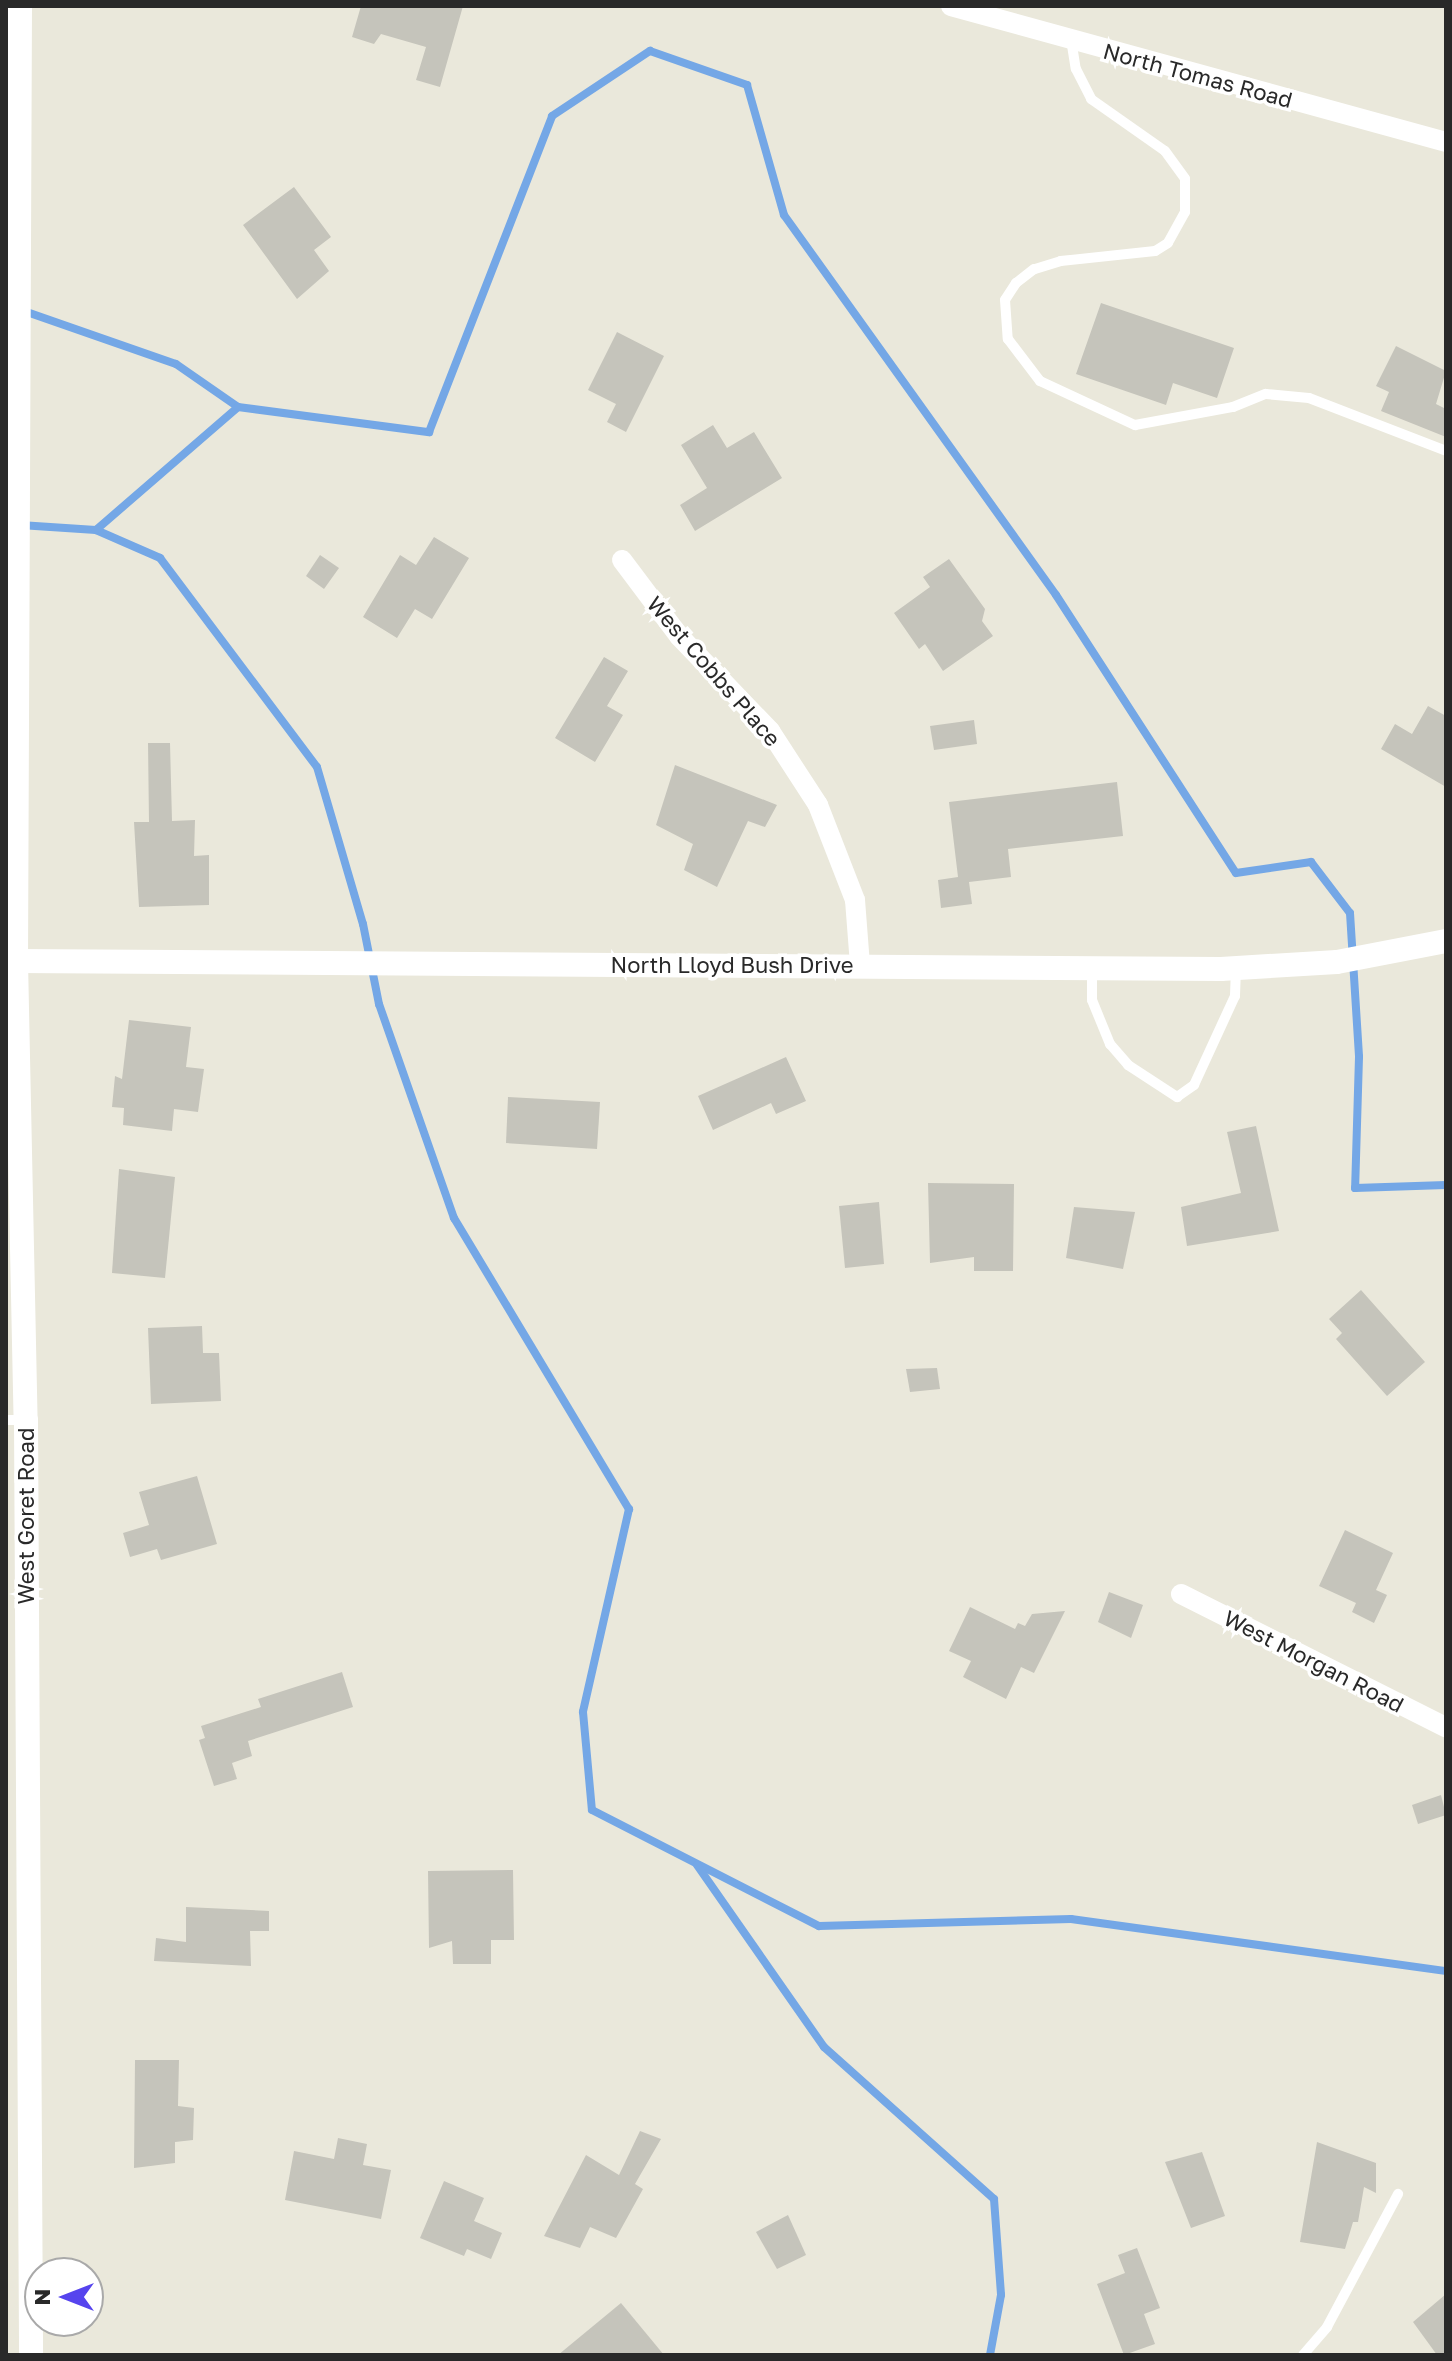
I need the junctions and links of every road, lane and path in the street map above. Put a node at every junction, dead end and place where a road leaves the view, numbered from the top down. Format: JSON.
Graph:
{"nodes":[{"id":1,"x":20,"y":6,"type":"edge"},
{"id":2,"x":951,"y":6,"type":"edge"},
{"id":3,"x":1071,"y":39,"type":"junction"},
{"id":4,"x":1446,"y":142,"type":"edge"},
{"id":5,"x":1446,"y":451,"type":"edge"},
{"id":6,"x":622,"y":560,"type":"dead end"},
{"id":7,"x":1446,"y":941,"type":"edge"},
{"id":8,"x":16,"y":961,"type":"junction"},
{"id":9,"x":860,"y":965,"type":"junction"},
{"id":10,"x":1092,"y":967,"type":"junction"},
{"id":11,"x":1236,"y":968,"type":"junction"},
{"id":12,"x":13,"y":1197,"type":"edge"},
{"id":13,"x":16,"y":1420,"type":"edge"},
{"id":14,"x":1181,"y":1594,"type":"dead end"},
{"id":15,"x":1446,"y":1727,"type":"edge"},
{"id":16,"x":16,"y":1979,"type":"edge"},
{"id":17,"x":1398,"y":2194,"type":"dead end"},
{"id":18,"x":31,"y":2355,"type":"edge"},
{"id":19,"x":1303,"y":2355,"type":"edge"}],
"edges":[{"from":1,"to":8,"type":"street","name":"West Goret Road"},
{"from":2,"to":3,"type":"street","name":"North Tomas Road"},
{"from":3,"to":4,"type":"street","name":"North Tomas Road"},
{"from":3,"to":5,"type":"lane"},
{"from":6,"to":9,"type":"street","name":"West Cobbs Place"},
{"from":7,"to":11,"type":"street","name":"North Lloyd Bush Drive"},
{"from":8,"to":9,"type":"street","name":"North Lloyd Bush Drive"},
{"from":8,"to":12,"type":"street","name":"West Goret Road"},
{"from":9,"to":10,"type":"street","name":"North Lloyd Bush Drive"},
{"from":10,"to":11,"type":"street","name":"North Lloyd Bush Drive"},
{"from":10,"to":11,"type":"lane"},
{"from":12,"to":13,"type":"street","name":"West Goret Road"},
{"from":13,"to":16,"type":"street","name":"West Goret Road"},
{"from":14,"to":15,"type":"street","name":"West Morgan Road"},
{"from":16,"to":18,"type":"street","name":"West Goret Road"},
{"from":17,"to":19,"type":"lane"}]}
